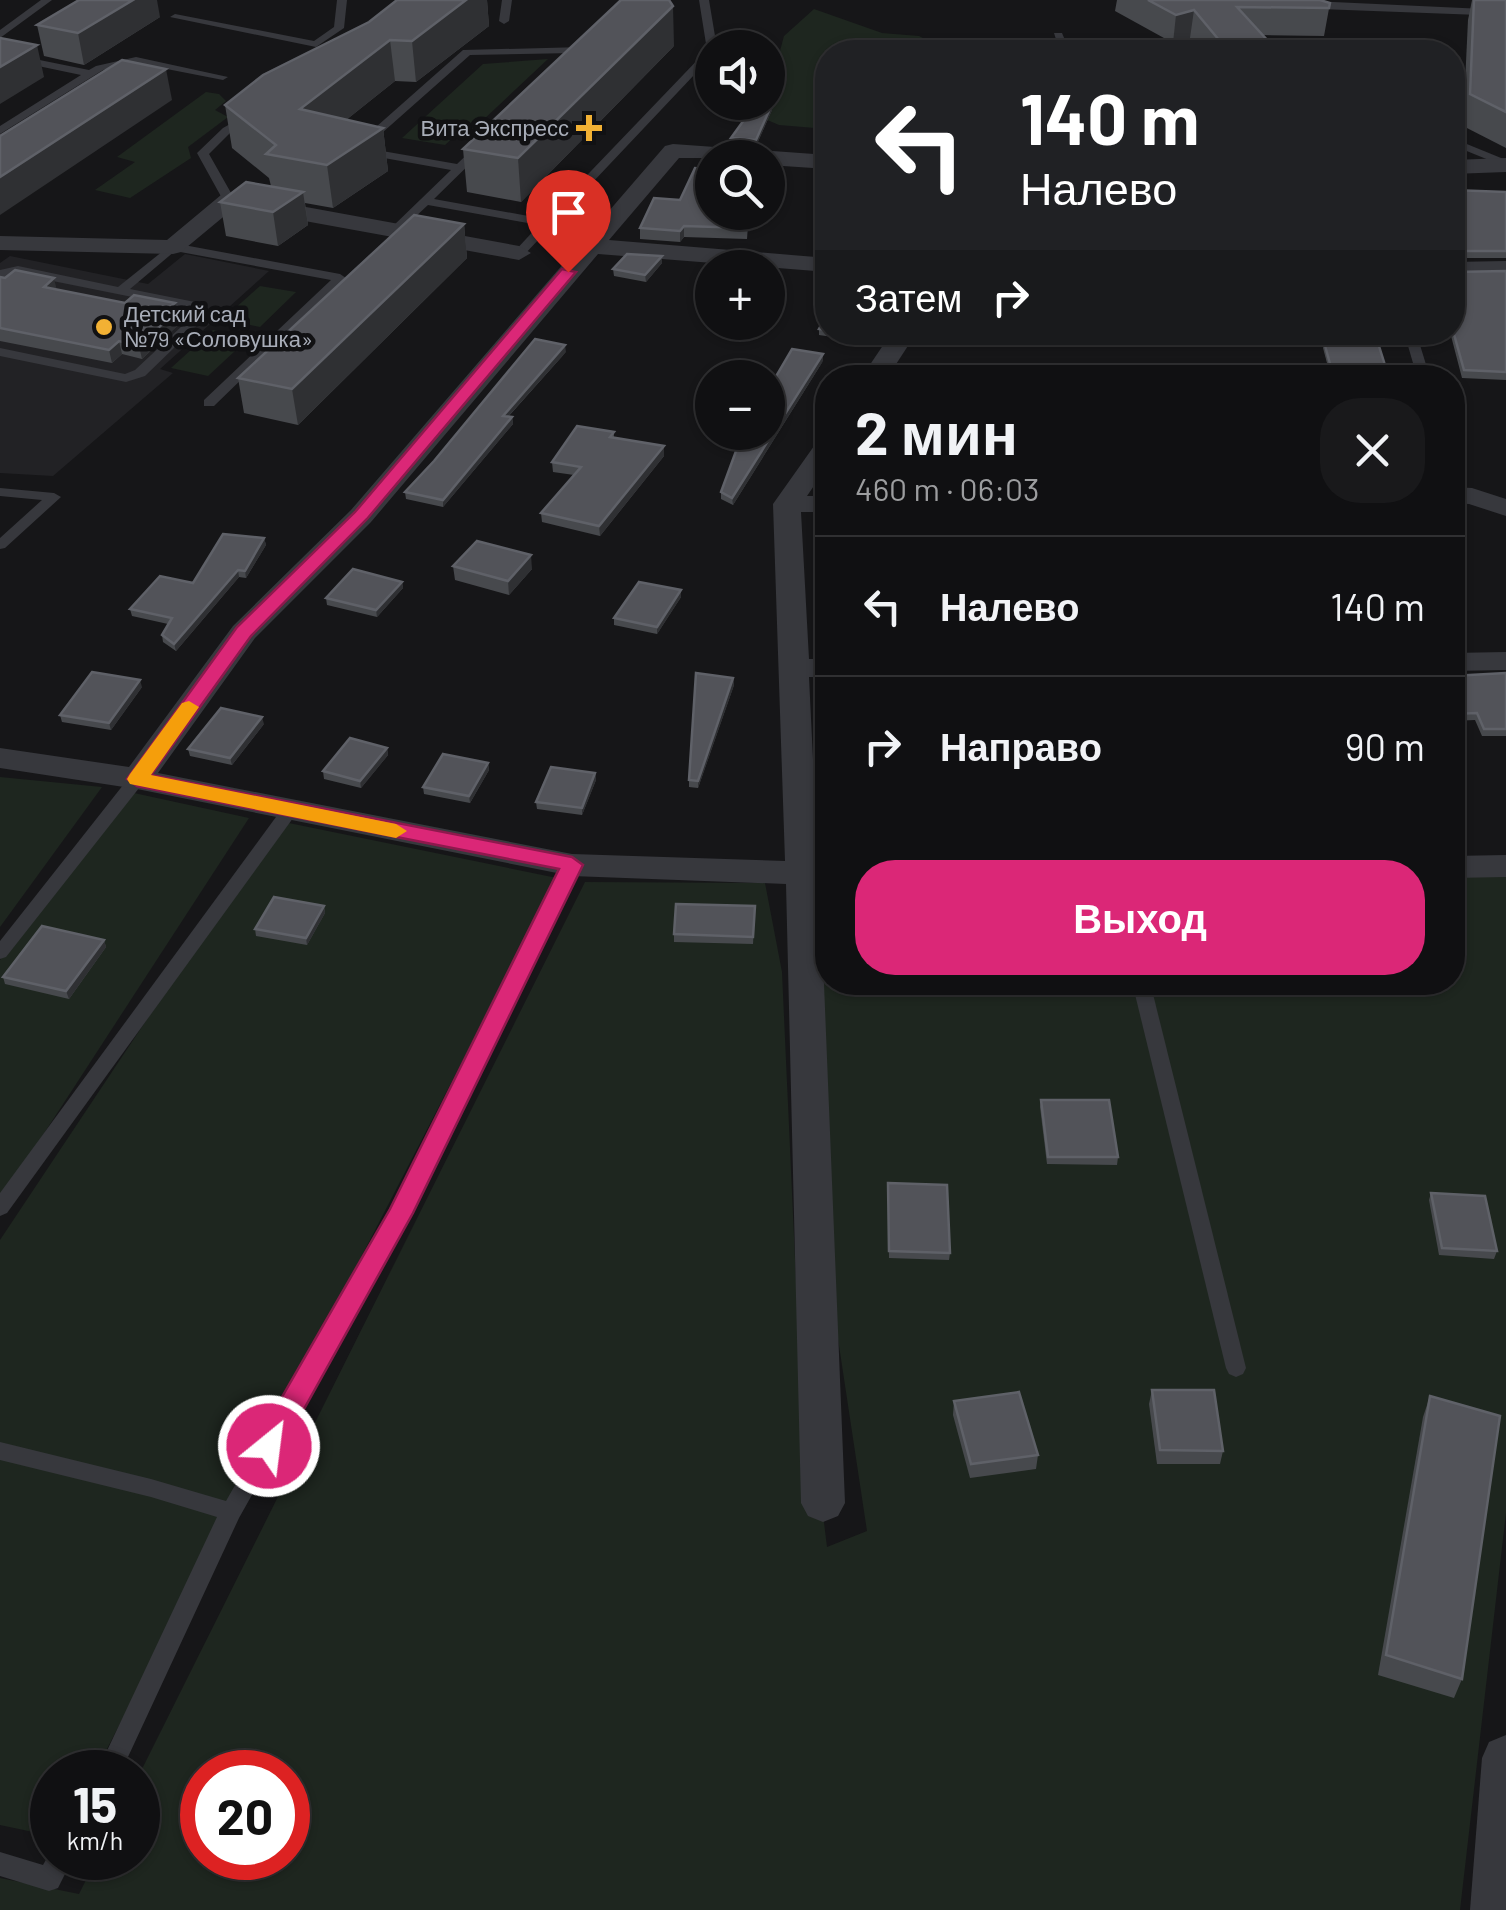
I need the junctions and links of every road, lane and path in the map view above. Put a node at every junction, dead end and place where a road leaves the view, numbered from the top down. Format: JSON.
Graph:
{"nodes":[{"id":1,"x":47,"y":0,"type":"edge"},
{"id":2,"x":342,"y":0,"type":"edge"},
{"id":3,"x":507,"y":0,"type":"edge"},
{"id":4,"x":704,"y":0,"type":"edge"},
{"id":5,"x":1295,"y":0,"type":"edge"},
{"id":6,"x":1506,"y":13,"type":"edge"},
{"id":7,"x":175,"y":17,"type":"dead end"},
{"id":8,"x":504,"y":21,"type":"dead end"},
{"id":9,"x":709,"y":30,"type":"edge"},
{"id":10,"x":0,"y":35,"type":"edge"},
{"id":11,"x":1058,"y":35,"type":"dead end"},
{"id":12,"x":1060,"y":40,"type":"edge"},
{"id":13,"x":0,"y":55,"type":"edge"},
{"id":14,"x":572,"y":60,"type":"edge"},
{"id":15,"x":695,"y":68,"type":"edge"},
{"id":16,"x":91,"y":74,"type":"junction"},
{"id":17,"x":223,"y":78,"type":"dead end"},
{"id":18,"x":257,"y":114,"type":"edge"},
{"id":19,"x":0,"y":132,"type":"edge"},
{"id":20,"x":489,"y":140,"type":"edge"},
{"id":21,"x":1465,"y":147,"type":"edge"},
{"id":22,"x":695,"y":153,"type":"edge"},
{"id":23,"x":785,"y":159,"type":"edge"},
{"id":24,"x":815,"y":161,"type":"edge"},
{"id":25,"x":1506,"y":164,"type":"edge"},
{"id":26,"x":1465,"y":166,"type":"edge"},
{"id":27,"x":460,"y":168,"type":"junction"},
{"id":28,"x":230,"y":200,"type":"junction"},
{"id":29,"x":425,"y":201,"type":"junction"},
{"id":30,"x":548,"y":223,"type":"junction"},
{"id":31,"x":395,"y":230,"type":"junction"},
{"id":32,"x":0,"y":243,"type":"edge"},
{"id":33,"x":590,"y":246,"type":"junction"},
{"id":34,"x":174,"y":247,"type":"junction"},
{"id":35,"x":520,"y":253,"type":"joint"},
{"id":36,"x":815,"y":264,"type":"edge"},
{"id":37,"x":1506,"y":268,"type":"edge"},
{"id":38,"x":1465,"y":269,"type":"edge"},
{"id":39,"x":0,"y":274,"type":"edge"},
{"id":40,"x":120,"y":291,"type":"junction"},
{"id":41,"x":0,"y":352,"type":"edge"},
{"id":42,"x":209,"y":403,"type":"dead end"},
{"id":43,"x":815,"y":464,"type":"edge"},
{"id":44,"x":0,"y":492,"type":"edge"},
{"id":45,"x":1465,"y":496,"type":"edge"},
{"id":46,"x":787,"y":504,"type":"junction"},
{"id":47,"x":815,"y":504,"type":"edge"},
{"id":48,"x":1506,"y":508,"type":"edge"},
{"id":49,"x":0,"y":546,"type":"edge"},
{"id":50,"x":1465,"y":662,"type":"edge"},
{"id":51,"x":1506,"y":662,"type":"edge"},
{"id":52,"x":811,"y":668,"type":"edge"},
{"id":53,"x":0,"y":758,"type":"edge"},
{"id":54,"x":137,"y":779,"type":"junction"},
{"id":55,"x":290,"y":810,"type":"junction"},
{"id":56,"x":572,"y":865,"type":"junction"},
{"id":57,"x":1506,"y":866,"type":"edge"},
{"id":58,"x":1465,"y":867,"type":"edge"},
{"id":59,"x":815,"y":874,"type":"edge"},
{"id":60,"x":0,"y":953,"type":"edge"},
{"id":61,"x":817,"y":995,"type":"edge"},
{"id":62,"x":1144,"y":995,"type":"edge"},
{"id":63,"x":0,"y":1208,"type":"edge"},
{"id":64,"x":1236,"y":1368,"type":"dead end"},
{"id":65,"x":0,"y":1451,"type":"edge"},
{"id":66,"x":823,"y":1503,"type":"dead end"},
{"id":67,"x":232,"y":1512,"type":"junction"},
{"id":68,"x":119,"y":1750,"type":"edge"},
{"id":69,"x":1506,"y":1758,"type":"edge"},
{"id":70,"x":0,"y":1864,"type":"edge"},
{"id":71,"x":30,"y":1873,"type":"edge"},
{"id":72,"x":1496,"y":1910,"type":"edge"}],
"edges":[{"from":1,"to":10,"type":"lane"},
{"from":2,"to":7,"type":"lane"},
{"from":3,"to":8,"type":"lane"},
{"from":4,"to":9,"type":"lane"},
{"from":5,"to":6,"type":"lane"},
{"from":11,"to":12,"type":"lane"},
{"from":13,"to":16,"type":"lane"},
{"from":14,"to":27,"type":"lane"},
{"from":15,"to":30,"type":"lane"},
{"from":16,"to":17,"type":"lane"},
{"from":16,"to":19,"type":"lane"},
{"from":18,"to":28,"type":"lane"},
{"from":20,"to":27,"type":"lane"},
{"from":21,"to":25,"type":"lane"},
{"from":22,"to":33,"type":"street"},
{"from":23,"to":24,"type":"street"},
{"from":25,"to":26,"type":"street"},
{"from":27,"to":29,"type":"lane"},
{"from":28,"to":31,"type":"street"},
{"from":28,"to":34,"type":"street"},
{"from":29,"to":30,"type":"lane"},
{"from":29,"to":31,"type":"lane"},
{"from":30,"to":35,"type":"lane"},
{"from":31,"to":35,"type":"street"},
{"from":32,"to":34,"type":"street"},
{"from":33,"to":36,"type":"street"},
{"from":33,"to":54,"type":"street"},
{"from":34,"to":40,"type":"lane"},
{"from":34,"to":42,"type":"lane"},
{"from":37,"to":38,"type":"street"},
{"from":39,"to":40,"type":"lane"},
{"from":40,"to":41,"type":"lane"},
{"from":43,"to":46,"type":"street"},
{"from":44,"to":49,"type":"lane"},
{"from":45,"to":48,"type":"street"},
{"from":46,"to":47,"type":"street"},
{"from":46,"to":52,"type":"street"},
{"from":50,"to":51,"type":"street"},
{"from":52,"to":59,"type":"street"},
{"from":53,"to":54,"type":"street"},
{"from":54,"to":55,"type":"street"},
{"from":54,"to":60,"type":"lane"},
{"from":55,"to":56,"type":"street"},
{"from":55,"to":63,"type":"lane"},
{"from":56,"to":59,"type":"street"},
{"from":56,"to":67,"type":"lane"},
{"from":57,"to":58,"type":"street"},
{"from":61,"to":66,"type":"street"},
{"from":62,"to":64,"type":"lane"},
{"from":65,"to":67,"type":"lane"},
{"from":67,"to":68,"type":"lane"},
{"from":69,"to":72,"type":"street"},
{"from":70,"to":71,"type":"lane"}]}
